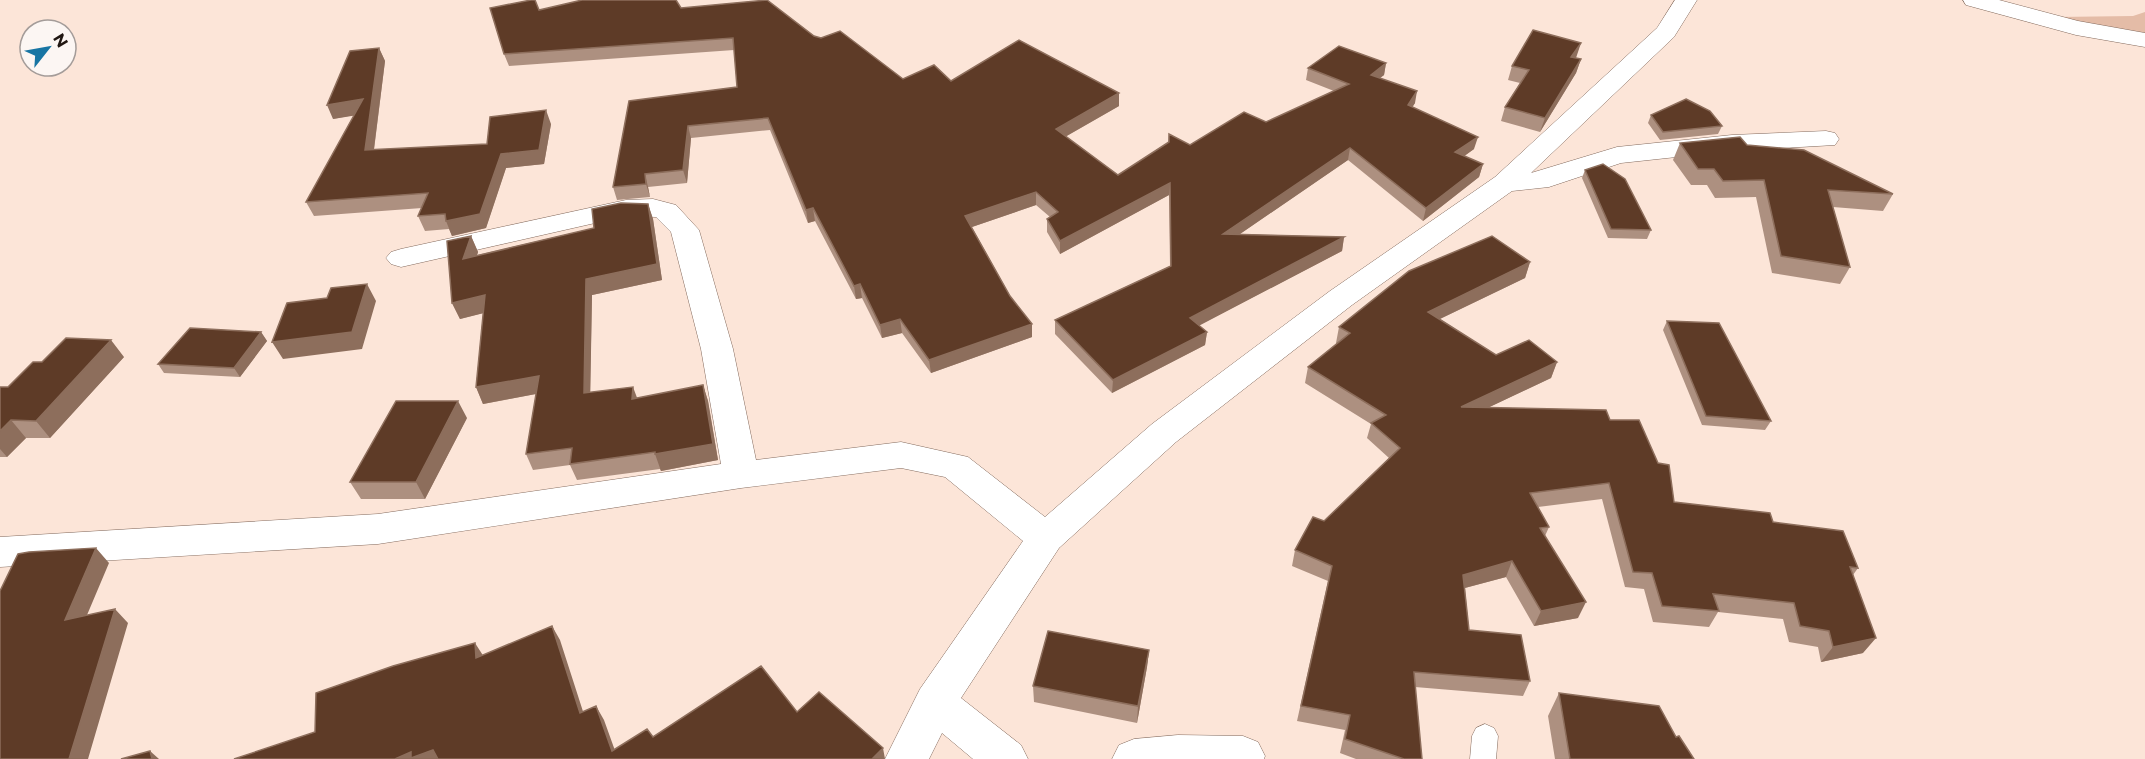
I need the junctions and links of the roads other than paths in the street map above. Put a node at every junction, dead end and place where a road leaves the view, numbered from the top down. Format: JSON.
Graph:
{"nodes":[{"id":1,"x":1686,"y":0,"type":"edge"},
{"id":2,"x":1974,"y":0,"type":"edge"},
{"id":3,"x":2145,"y":39,"type":"edge"},
{"id":4,"x":1826,"y":139,"type":"dead end"},
{"id":5,"x":1505,"y":183,"type":"junction"},
{"id":6,"x":401,"y":258,"type":"dead end"},
{"id":7,"x":741,"y":475,"type":"junction"},
{"id":8,"x":1046,"y":538,"type":"junction"},
{"id":9,"x":0,"y":552,"type":"edge"},
{"id":10,"x":935,"y":702,"type":"junction"},
{"id":11,"x":1247,"y":758,"type":"edge"},
{"id":12,"x":908,"y":759,"type":"edge"},
{"id":13,"x":1006,"y":759,"type":"edge"},
{"id":14,"x":1134,"y":759,"type":"edge"}],
"edges":[{"from":1,"to":5,"type":"street"},
{"from":2,"to":3,"type":"street"},
{"from":4,"to":5,"type":"street"},
{"from":5,"to":8,"type":"street"},
{"from":6,"to":7,"type":"street"},
{"from":7,"to":8,"type":"street"},
{"from":7,"to":9,"type":"street"},
{"from":8,"to":10,"type":"street"},
{"from":10,"to":12,"type":"street"},
{"from":10,"to":13,"type":"street"},
{"from":11,"to":14,"type":"street"}]}
